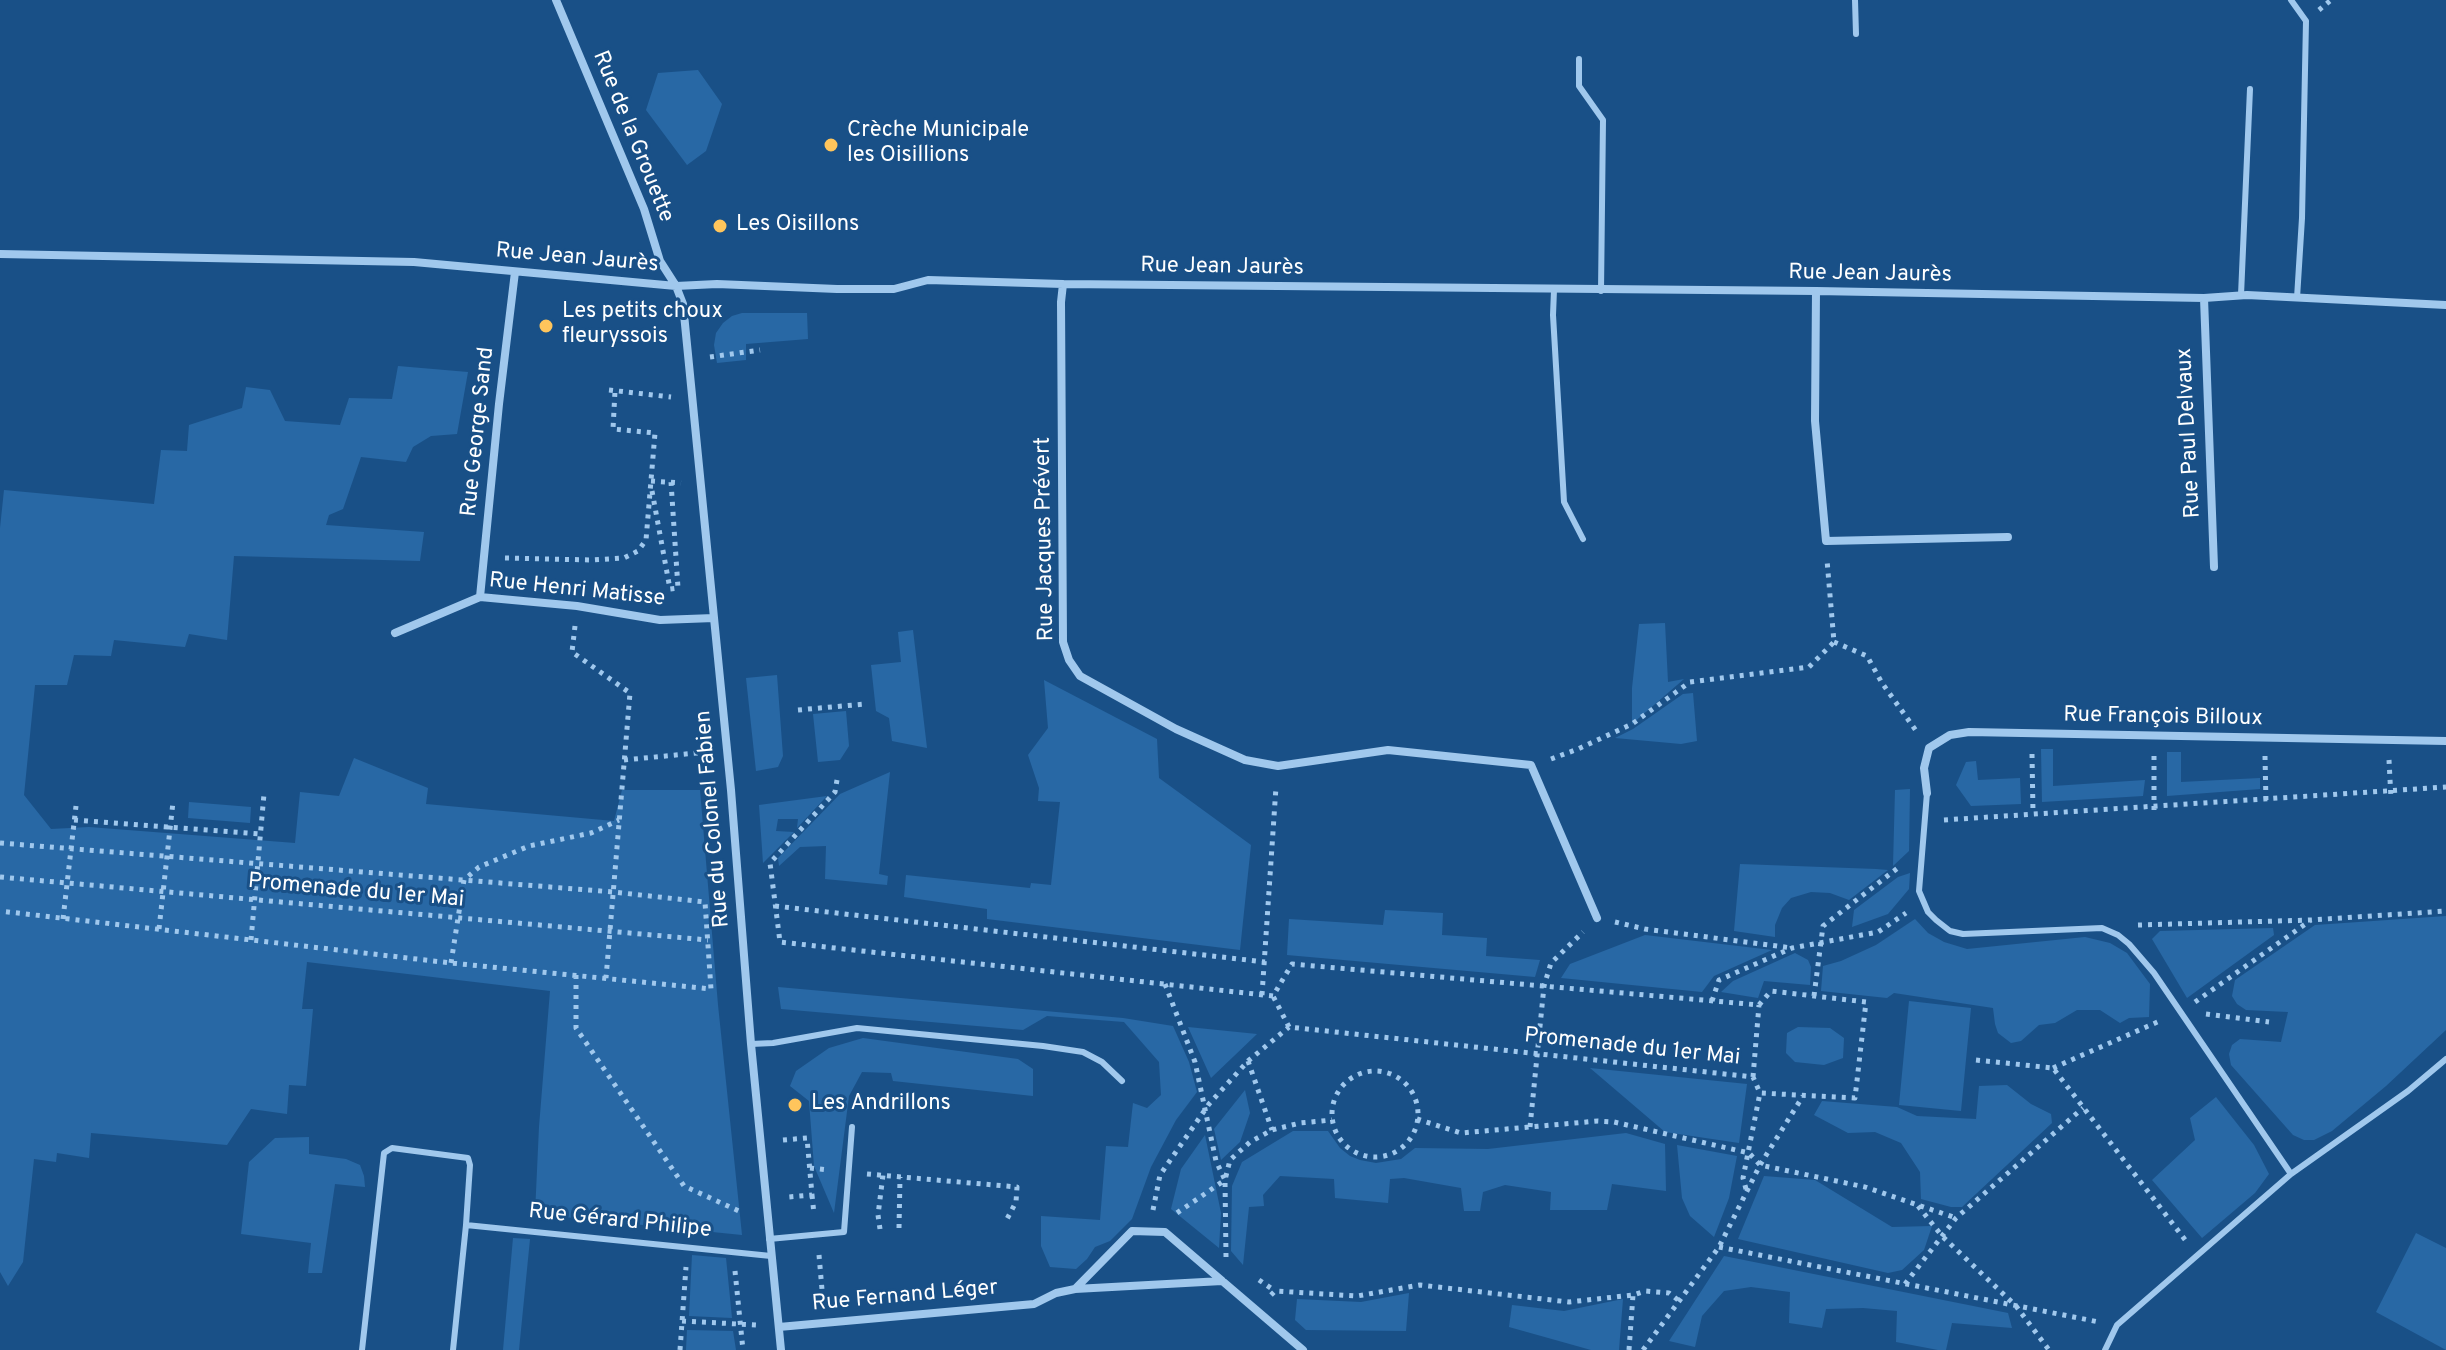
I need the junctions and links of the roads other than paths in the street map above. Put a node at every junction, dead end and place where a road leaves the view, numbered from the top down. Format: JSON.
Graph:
{"nodes":[{"id":1,"x":556,"y":0,"type":"edge"},
{"id":2,"x":1855,"y":0,"type":"edge"},
{"id":3,"x":2291,"y":0,"type":"edge"},
{"id":4,"x":1856,"y":34,"type":"dead end"},
{"id":5,"x":1579,"y":59,"type":"dead end"},
{"id":6,"x":2250,"y":89,"type":"dead end"},
{"id":7,"x":0,"y":254,"type":"edge"},
{"id":8,"x":515,"y":272,"type":"junction"},
{"id":9,"x":1063,"y":284,"type":"junction"},
{"id":10,"x":676,"y":286,"type":"junction"},
{"id":11,"x":1554,"y":290,"type":"junction"},
{"id":12,"x":1601,"y":291,"type":"junction"},
{"id":13,"x":1816,"y":291,"type":"junction"},
{"id":14,"x":2241,"y":295,"type":"junction"},
{"id":15,"x":2204,"y":298,"type":"junction"},
{"id":16,"x":2297,"y":298,"type":"junction"},
{"id":17,"x":2446,"y":305,"type":"edge"},
{"id":18,"x":2008,"y":537,"type":"dead end"},
{"id":19,"x":1583,"y":539,"type":"dead end"},
{"id":20,"x":2214,"y":567,"type":"dead end"},
{"id":21,"x":480,"y":597,"type":"junction"},
{"id":22,"x":714,"y":618,"type":"junction"},
{"id":23,"x":395,"y":633,"type":"dead end"},
{"id":24,"x":2446,"y":741,"type":"edge"},
{"id":25,"x":1927,"y":793,"type":"joint"},
{"id":26,"x":1597,"y":918,"type":"road end"},
{"id":27,"x":751,"y":1044,"type":"junction"},
{"id":28,"x":2446,"y":1059,"type":"edge"},
{"id":29,"x":1122,"y":1081,"type":"dead end"},
{"id":30,"x":852,"y":1127,"type":"dead end"},
{"id":31,"x":2291,"y":1174,"type":"junction"},
{"id":32,"x":466,"y":1225,"type":"junction"},
{"id":33,"x":769,"y":1239,"type":"junction"},
{"id":34,"x":771,"y":1256,"type":"junction"},
{"id":35,"x":1225,"y":1283,"type":"junction"},
{"id":36,"x":1075,"y":1289,"type":"junction"},
{"id":37,"x":779,"y":1327,"type":"junction"},
{"id":38,"x":362,"y":1350,"type":"edge"},
{"id":39,"x":453,"y":1350,"type":"edge"},
{"id":40,"x":781,"y":1350,"type":"edge"},
{"id":41,"x":1303,"y":1350,"type":"edge"},
{"id":42,"x":2105,"y":1350,"type":"edge"}],
"edges":[{"from":1,"to":10,"type":"street","name":"Rue de la Grouette"},
{"from":2,"to":4,"type":"lane"},
{"from":3,"to":16,"type":"lane"},
{"from":5,"to":12,"type":"lane"},
{"from":6,"to":14,"type":"lane"},
{"from":7,"to":8,"type":"street","name":"Rue Jean Jaurès"},
{"from":8,"to":10,"type":"street","name":"Rue Jean Jaurès"},
{"from":8,"to":21,"type":"street","name":"Rue George Sand"},
{"from":9,"to":10,"type":"street","name":"Rue Jean Jaurès"},
{"from":9,"to":11,"type":"street","name":"Rue Jean Jaurès"},
{"from":9,"to":26,"type":"street","name":"Rue Jacques Prévert"},
{"from":10,"to":22,"type":"street","name":"Rue du Colonel Fabien"},
{"from":11,"to":12,"type":"street","name":"Rue Jean Jaurès"},
{"from":11,"to":19,"type":"lane"},
{"from":12,"to":13,"type":"street","name":"Rue Jean Jaurès"},
{"from":13,"to":15,"type":"street","name":"Rue Jean Jaurès"},
{"from":13,"to":18,"type":"street"},
{"from":14,"to":15,"type":"street","name":"Rue Jean Jaurès"},
{"from":14,"to":16,"type":"street","name":"Rue Jean Jaurès"},
{"from":15,"to":20,"type":"street","name":"Rue Paul Delvaux"},
{"from":16,"to":17,"type":"street","name":"Rue Jean Jaurès"},
{"from":21,"to":22,"type":"street","name":"Rue Henri Matisse"},
{"from":21,"to":23,"type":"street","name":"Rue Henri Matisse"},
{"from":22,"to":27,"type":"street","name":"Rue du Colonel Fabien"},
{"from":24,"to":25,"type":"street","name":"Rue François Billoux"},
{"from":25,"to":31,"type":"lane"},
{"from":27,"to":29,"type":"lane"},
{"from":27,"to":33,"type":"street","name":"Rue du Colonel Fabien"},
{"from":28,"to":31,"type":"lane"},
{"from":30,"to":33,"type":"lane"},
{"from":31,"to":42,"type":"lane"},
{"from":32,"to":34,"type":"lane","name":"Rue Gérard Philipe"},
{"from":32,"to":38,"type":"lane"},
{"from":32,"to":39,"type":"lane"},
{"from":33,"to":34,"type":"street","name":"Rue du Colonel Fabien"},
{"from":34,"to":37,"type":"street","name":"Rue du Colonel Fabien"},
{"from":35,"to":36,"type":"street"},
{"from":35,"to":36,"type":"street"},
{"from":35,"to":41,"type":"street"},
{"from":36,"to":37,"type":"street","name":"Rue Fernand Léger"},
{"from":37,"to":40,"type":"street","name":"Rue du Colonel Fabien"}]}
